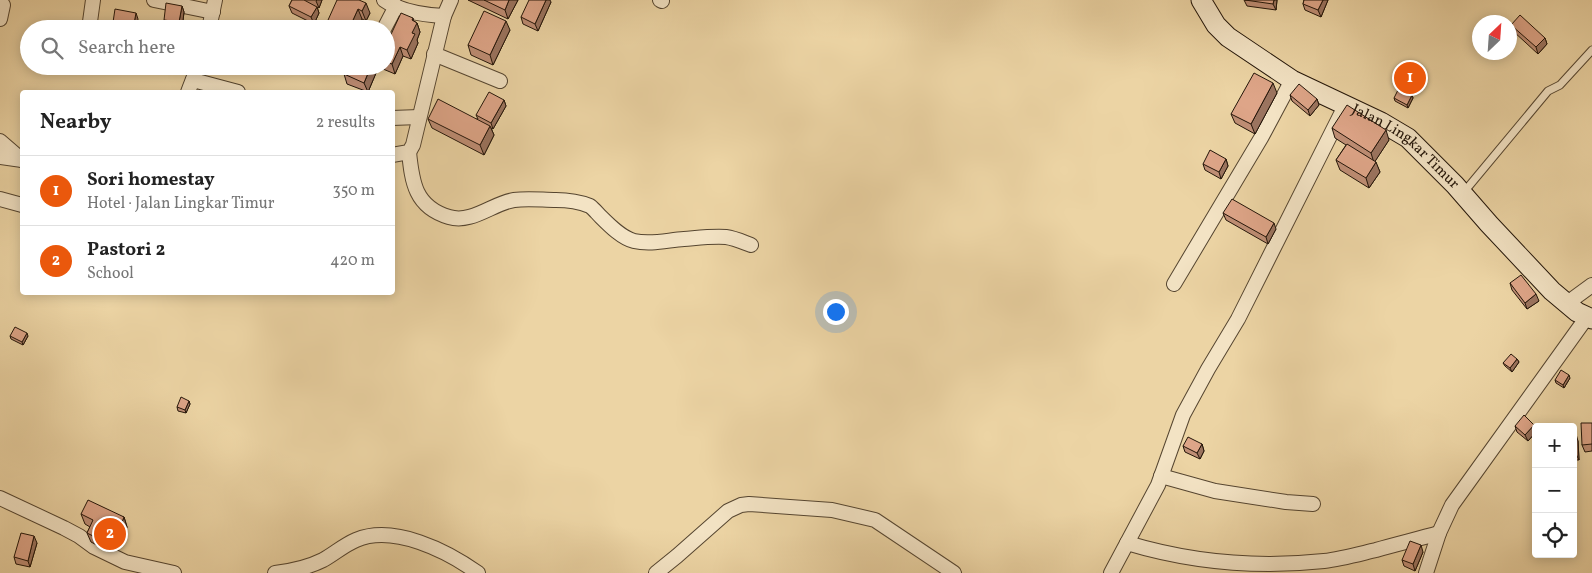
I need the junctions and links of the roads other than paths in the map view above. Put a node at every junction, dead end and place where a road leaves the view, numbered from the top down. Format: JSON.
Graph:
{"nodes":[{"id":1,"x":93,"y":0,"type":"edge"},
{"id":2,"x":154,"y":0,"type":"edge"},
{"id":3,"x":450,"y":0,"type":"edge"},
{"id":4,"x":1201,"y":0,"type":"edge"},
{"id":5,"x":390,"y":3,"type":"edge"},
{"id":6,"x":3,"y":5,"type":"dead end"},
{"id":7,"x":214,"y":6,"type":"edge"},
{"id":8,"x":444,"y":16,"type":"junction"},
{"id":9,"x":0,"y":19,"type":"edge"},
{"id":10,"x":90,"y":20,"type":"edge"},
{"id":11,"x":211,"y":20,"type":"edge"},
{"id":12,"x":386,"y":20,"type":"edge"},
{"id":13,"x":1592,"y":50,"type":"edge"},
{"id":14,"x":434,"y":54,"type":"junction"},
{"id":15,"x":193,"y":80,"type":"edge"},
{"id":16,"x":1292,"y":80,"type":"junction"},
{"id":17,"x":500,"y":81,"type":"dead end"},
{"id":18,"x":230,"y":90,"type":"edge"},
{"id":19,"x":1346,"y":105,"type":"junction"},
{"id":20,"x":419,"y":117,"type":"junction"},
{"id":21,"x":395,"y":118,"type":"edge"},
{"id":22,"x":0,"y":141,"type":"edge"},
{"id":23,"x":409,"y":152,"type":"junction"},
{"id":24,"x":395,"y":154,"type":"edge"},
{"id":25,"x":0,"y":157,"type":"edge"},
{"id":26,"x":20,"y":158,"type":"edge"},
{"id":27,"x":20,"y":160,"type":"edge"},
{"id":28,"x":1462,"y":194,"type":"junction"},
{"id":29,"x":0,"y":199,"type":"edge"},
{"id":30,"x":20,"y":204,"type":"edge"},
{"id":31,"x":751,"y":245,"type":"dead end"},
{"id":32,"x":1174,"y":284,"type":"dead end"},
{"id":33,"x":1592,"y":285,"type":"edge"},
{"id":34,"x":1566,"y":304,"type":"junction"},
{"id":35,"x":1589,"y":318,"type":"edge"},
{"id":36,"x":1161,"y":476,"type":"junction"},
{"id":37,"x":0,"y":498,"type":"edge"},
{"id":38,"x":1314,"y":504,"type":"dead end"},
{"id":39,"x":1439,"y":533,"type":"junction"},
{"id":40,"x":1127,"y":543,"type":"junction"},
{"id":41,"x":130,"y":568,"type":"edge"},
{"id":42,"x":174,"y":573,"type":"edge"},
{"id":43,"x":276,"y":573,"type":"edge"},
{"id":44,"x":478,"y":573,"type":"edge"},
{"id":45,"x":656,"y":573,"type":"edge"},
{"id":46,"x":954,"y":573,"type":"edge"},
{"id":47,"x":1111,"y":573,"type":"edge"},
{"id":48,"x":1426,"y":573,"type":"edge"}],
"edges":[{"from":1,"to":10,"type":"street"},
{"from":2,"to":7,"type":"street"},
{"from":3,"to":8,"type":"street"},
{"from":4,"to":16,"type":"main road","name":"Jalan Lingkar Timur"},
{"from":5,"to":8,"type":"street"},
{"from":5,"to":12,"type":"street"},
{"from":6,"to":9,"type":"street"},
{"from":7,"to":11,"type":"street"},
{"from":8,"to":14,"type":"street"},
{"from":13,"to":28,"type":"lane"},
{"from":14,"to":17,"type":"street"},
{"from":14,"to":20,"type":"street"},
{"from":15,"to":18,"type":"street"},
{"from":16,"to":19,"type":"main road","name":"Jalan Lingkar Timur"},
{"from":16,"to":32,"type":"street"},
{"from":19,"to":28,"type":"main road","name":"Jalan Lingkar Timur"},
{"from":19,"to":36,"type":"street"},
{"from":20,"to":21,"type":"street"},
{"from":20,"to":23,"type":"street"},
{"from":22,"to":26,"type":"street"},
{"from":23,"to":24,"type":"street"},
{"from":23,"to":31,"type":"street"},
{"from":25,"to":27,"type":"street"},
{"from":28,"to":34,"type":"main road","name":"Jalan Lingkar Timur"},
{"from":29,"to":30,"type":"street"},
{"from":33,"to":34,"type":"street"},
{"from":34,"to":35,"type":"main road","name":"Jalan Lingkar Timur"},
{"from":35,"to":39,"type":"street"},
{"from":36,"to":38,"type":"street"},
{"from":36,"to":40,"type":"street"},
{"from":37,"to":41,"type":"street"},
{"from":39,"to":40,"type":"street"},
{"from":39,"to":48,"type":"street"},
{"from":40,"to":47,"type":"street"},
{"from":41,"to":42,"type":"street"},
{"from":43,"to":44,"type":"street"},
{"from":45,"to":46,"type":"street"}]}
